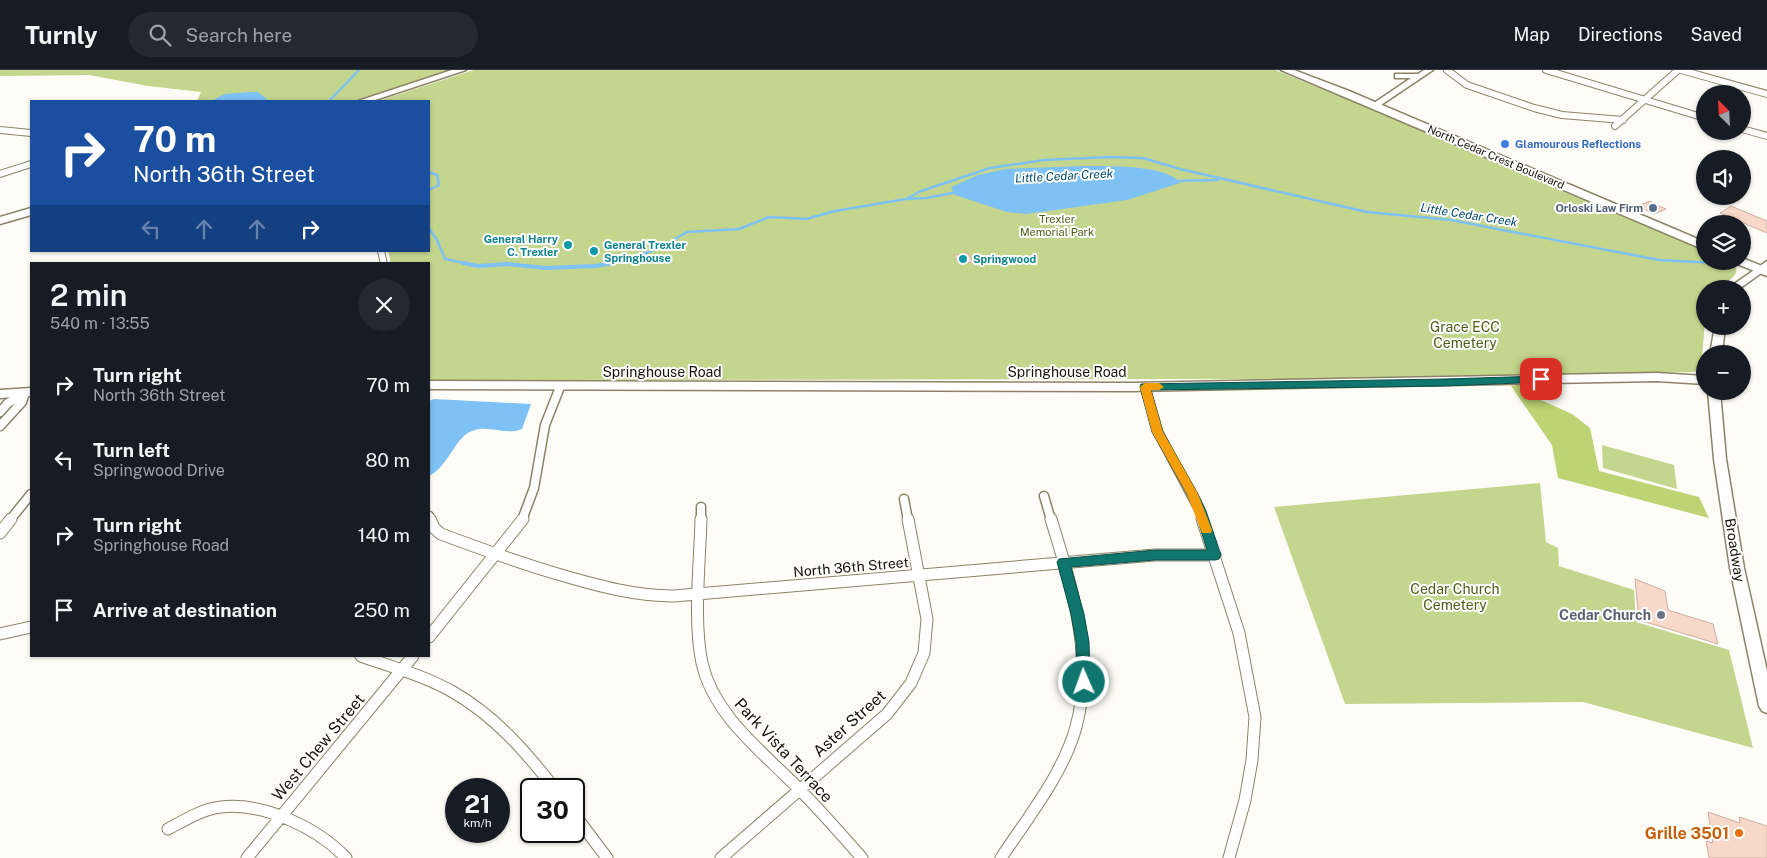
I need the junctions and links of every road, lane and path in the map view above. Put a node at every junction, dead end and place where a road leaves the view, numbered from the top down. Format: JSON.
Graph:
{"nodes":[{"id":1,"x":461,"y":70,"type":"edge"},
{"id":2,"x":1286,"y":70,"type":"edge"},
{"id":3,"x":1447,"y":70,"type":"edge"},
{"id":4,"x":1546,"y":70,"type":"edge"},
{"id":5,"x":1680,"y":70,"type":"edge"},
{"id":6,"x":1425,"y":72,"type":"edge"},
{"id":7,"x":1397,"y":73,"type":"edge"},
{"id":8,"x":1402,"y":89,"type":"junction"},
{"id":9,"x":1767,"y":94,"type":"edge"},
{"id":10,"x":366,"y":100,"type":"edge"},
{"id":11,"x":1645,"y":100,"type":"junction"},
{"id":12,"x":1375,"y":105,"type":"junction"},
{"id":13,"x":1696,"y":115,"type":"edge"},
{"id":14,"x":1622,"y":120,"type":"junction"},
{"id":15,"x":1615,"y":126,"type":"dead end"},
{"id":16,"x":0,"y":130,"type":"edge"},
{"id":17,"x":1751,"y":132,"type":"edge"},
{"id":18,"x":30,"y":133,"type":"edge"},
{"id":19,"x":1767,"y":136,"type":"edge"},
{"id":20,"x":30,"y":164,"type":"edge"},
{"id":21,"x":0,"y":174,"type":"edge"},
{"id":22,"x":30,"y":210,"type":"edge"},
{"id":23,"x":0,"y":221,"type":"edge"},
{"id":24,"x":1696,"y":242,"type":"edge"},
{"id":25,"x":1751,"y":264,"type":"edge"},
{"id":26,"x":1764,"y":268,"type":"edge"},
{"id":27,"x":1746,"y":280,"type":"edge"},
{"id":28,"x":1696,"y":380,"type":"edge"},
{"id":29,"x":430,"y":385,"type":"edge"},
{"id":30,"x":560,"y":387,"type":"junction"},
{"id":31,"x":1145,"y":387,"type":"junction"},
{"id":32,"x":28,"y":392,"type":"edge"},
{"id":33,"x":0,"y":394,"type":"edge"},
{"id":34,"x":1715,"y":400,"type":"edge"},
{"id":35,"x":0,"y":412,"type":"edge"},
{"id":36,"x":0,"y":426,"type":"edge"},
{"id":37,"x":30,"y":495,"type":"edge"},
{"id":38,"x":1044,"y":496,"type":"dead end"},
{"id":39,"x":904,"y":499,"type":"dead end"},
{"id":40,"x":701,"y":507,"type":"dead end"},
{"id":41,"x":430,"y":518,"type":"edge"},
{"id":42,"x":0,"y":533,"type":"edge"},
{"id":43,"x":495,"y":555,"type":"junction"},
{"id":44,"x":1215,"y":555,"type":"junction"},
{"id":45,"x":1063,"y":562,"type":"junction"},
{"id":46,"x":919,"y":575,"type":"junction"},
{"id":47,"x":700,"y":594,"type":"junction"},
{"id":48,"x":30,"y":627,"type":"edge"},
{"id":49,"x":0,"y":634,"type":"edge"},
{"id":50,"x":430,"y":636,"type":"edge"},
{"id":51,"x":364,"y":657,"type":"edge"},
{"id":52,"x":412,"y":657,"type":"edge"},
{"id":53,"x":401,"y":671,"type":"junction"},
{"id":54,"x":1767,"y":706,"type":"edge"},
{"id":55,"x":547,"y":778,"type":"edge"},
{"id":56,"x":800,"y":789,"type":"junction"},
{"id":57,"x":280,"y":818,"type":"junction"},
{"id":58,"x":168,"y":829,"type":"dead end"},
{"id":59,"x":585,"y":829,"type":"edge"},
{"id":60,"x":247,"y":858,"type":"edge"},
{"id":61,"x":346,"y":858,"type":"edge"},
{"id":62,"x":607,"y":858,"type":"edge"},
{"id":63,"x":721,"y":858,"type":"edge"},
{"id":64,"x":862,"y":858,"type":"edge"},
{"id":65,"x":1001,"y":858,"type":"edge"},
{"id":66,"x":1229,"y":858,"type":"edge"}],
"edges":[{"from":1,"to":10,"type":"main road"},
{"from":2,"to":12,"type":"main road","name":"North Cedar Crest Boulevard"},
{"from":3,"to":14,"type":"street"},
{"from":4,"to":11,"type":"street"},
{"from":5,"to":9,"type":"street"},
{"from":5,"to":11,"type":"street"},
{"from":6,"to":7,"type":"street"},
{"from":6,"to":8,"type":"street"},
{"from":7,"to":8,"type":"street"},
{"from":8,"to":12,"type":"street"},
{"from":11,"to":13,"type":"street"},
{"from":11,"to":14,"type":"street"},
{"from":12,"to":24,"type":"main road","name":"North Cedar Crest Boulevard"},
{"from":14,"to":15,"type":"street"},
{"from":16,"to":18,"type":"street"},
{"from":17,"to":19,"type":"street"},
{"from":20,"to":21,"type":"street"},
{"from":22,"to":23,"type":"main road"},
{"from":25,"to":26,"type":"main road"},
{"from":26,"to":27,"type":"street"},
{"from":28,"to":31,"type":"street","name":"Springhouse Road"},
{"from":29,"to":30,"type":"street","name":"Springhouse Road"},
{"from":30,"to":31,"type":"street","name":"Springhouse Road"},
{"from":30,"to":43,"type":"street"},
{"from":31,"to":44,"type":"street"},
{"from":32,"to":33,"type":"street"},
{"from":32,"to":35,"type":"street"},
{"from":32,"to":36,"type":"street"},
{"from":34,"to":54,"type":"street","name":"Broadway"},
{"from":37,"to":42,"type":"street"},
{"from":38,"to":45,"type":"street"},
{"from":39,"to":46,"type":"street","name":"Aster Street"},
{"from":40,"to":47,"type":"street"},
{"from":41,"to":43,"type":"street","name":"North 36th Street"},
{"from":43,"to":47,"type":"street","name":"North 36th Street"},
{"from":43,"to":50,"type":"street"},
{"from":44,"to":45,"type":"street","name":"North 36th Street"},
{"from":44,"to":66,"type":"street"},
{"from":45,"to":46,"type":"street","name":"North 36th Street"},
{"from":45,"to":65,"type":"street"},
{"from":46,"to":47,"type":"street","name":"North 36th Street"},
{"from":46,"to":56,"type":"street","name":"Aster Street"},
{"from":47,"to":56,"type":"street","name":"Park Vista Terrace"},
{"from":48,"to":49,"type":"street"},
{"from":51,"to":53,"type":"street"},
{"from":52,"to":53,"type":"street","name":"West Chew Street"},
{"from":53,"to":55,"type":"street"},
{"from":53,"to":57,"type":"street","name":"West Chew Street"},
{"from":56,"to":63,"type":"street","name":"Aster Street"},
{"from":56,"to":64,"type":"street","name":"Park Vista Terrace"},
{"from":57,"to":58,"type":"street"},
{"from":57,"to":60,"type":"street","name":"West Chew Street"},
{"from":57,"to":61,"type":"street"},
{"from":59,"to":62,"type":"street"}]}
